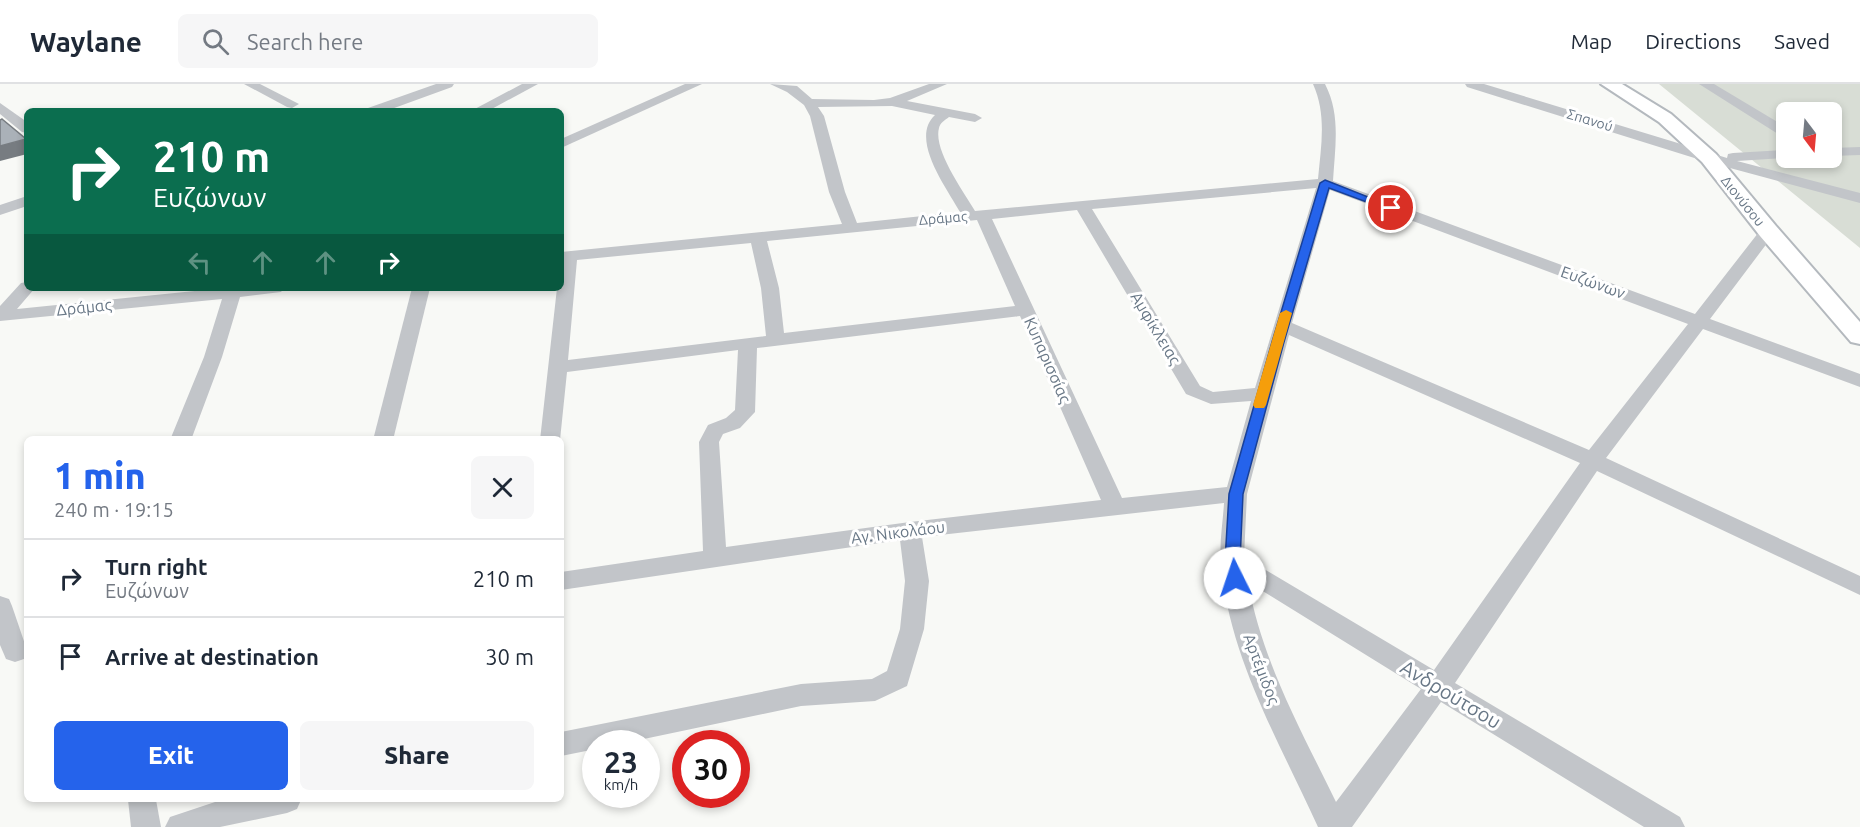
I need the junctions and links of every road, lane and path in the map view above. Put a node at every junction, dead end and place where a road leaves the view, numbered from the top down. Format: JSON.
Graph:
{"nodes":[{"id":1,"x":250,"y":84,"type":"edge"},
{"id":2,"x":448,"y":84,"type":"edge"},
{"id":3,"x":532,"y":84,"type":"edge"},
{"id":4,"x":696,"y":84,"type":"edge"},
{"id":5,"x":776,"y":84,"type":"edge"},
{"id":6,"x":941,"y":84,"type":"edge"},
{"id":7,"x":1318,"y":84,"type":"edge"},
{"id":8,"x":1471,"y":84,"type":"edge"},
{"id":9,"x":1610,"y":84,"type":"edge"},
{"id":10,"x":1705,"y":84,"type":"edge"},
{"id":11,"x":892,"y":102,"type":"junction"},
{"id":12,"x":292,"y":104,"type":"dead end"},
{"id":13,"x":809,"y":104,"type":"junction"},
{"id":14,"x":0,"y":107,"type":"edge"},
{"id":15,"x":381,"y":108,"type":"edge"},
{"id":16,"x":484,"y":108,"type":"edge"},
{"id":17,"x":946,"y":113,"type":"junction"},
{"id":18,"x":975,"y":118,"type":"dead end"},
{"id":19,"x":24,"y":127,"type":"edge"},
{"id":20,"x":1776,"y":127,"type":"edge"},
{"id":21,"x":564,"y":143,"type":"edge"},
{"id":22,"x":1860,"y":151,"type":"edge"},
{"id":23,"x":1842,"y":152,"type":"edge"},
{"id":24,"x":1776,"y":155,"type":"edge"},
{"id":25,"x":1709,"y":158,"type":"junction"},
{"id":26,"x":1325,"y":183,"type":"junction"},
{"id":27,"x":1860,"y":198,"type":"edge"},
{"id":28,"x":24,"y":202,"type":"edge"},
{"id":29,"x":1082,"y":205,"type":"junction"},
{"id":30,"x":0,"y":210,"type":"edge"},
{"id":31,"x":977,"y":215,"type":"junction"},
{"id":32,"x":851,"y":227,"type":"junction"},
{"id":33,"x":1768,"y":231,"type":"junction"},
{"id":34,"x":758,"y":237,"type":"junction"},
{"id":35,"x":565,"y":256,"type":"edge"},
{"id":36,"x":24,"y":290,"type":"edge"},
{"id":37,"x":224,"y":291,"type":"edge"},
{"id":38,"x":233,"y":291,"type":"edge"},
{"id":39,"x":420,"y":291,"type":"edge"},
{"id":40,"x":562,"y":291,"type":"edge"},
{"id":41,"x":1025,"y":310,"type":"junction"},
{"id":42,"x":0,"y":316,"type":"edge"},
{"id":43,"x":1699,"y":321,"type":"junction"},
{"id":44,"x":1282,"y":325,"type":"junction"},
{"id":45,"x":1860,"y":337,"type":"edge"},
{"id":46,"x":776,"y":340,"type":"junction"},
{"id":47,"x":748,"y":343,"type":"junction"},
{"id":48,"x":557,"y":367,"type":"junction"},
{"id":49,"x":1860,"y":381,"type":"edge"},
{"id":50,"x":1263,"y":394,"type":"junction"},
{"id":51,"x":182,"y":436,"type":"edge"},
{"id":52,"x":384,"y":436,"type":"edge"},
{"id":53,"x":549,"y":436,"type":"edge"},
{"id":54,"x":1593,"y":460,"type":"junction"},
{"id":55,"x":1236,"y":494,"type":"junction"},
{"id":56,"x":1114,"y":505,"type":"junction"},
{"id":57,"x":910,"y":530,"type":"junction"},
{"id":58,"x":715,"y":557,"type":"junction"},
{"id":59,"x":1232,"y":561,"type":"junction"},
{"id":60,"x":564,"y":581,"type":"edge"},
{"id":61,"x":1860,"y":586,"type":"edge"},
{"id":62,"x":0,"y":606,"type":"edge"},
{"id":63,"x":14,"y":653,"type":"edge"},
{"id":64,"x":1438,"y":686,"type":"junction"},
{"id":65,"x":564,"y":743,"type":"edge"},
{"id":66,"x":142,"y":802,"type":"edge"},
{"id":67,"x":276,"y":802,"type":"edge"},
{"id":68,"x":146,"y":827,"type":"edge"},
{"id":69,"x":180,"y":827,"type":"edge"},
{"id":70,"x":1334,"y":827,"type":"edge"},
{"id":71,"x":1670,"y":827,"type":"edge"}],
"edges":[{"from":1,"to":12,"type":"street"},
{"from":2,"to":15,"type":"street"},
{"from":3,"to":16,"type":"street"},
{"from":4,"to":21,"type":"street"},
{"from":5,"to":13,"type":"street"},
{"from":6,"to":11,"type":"street"},
{"from":7,"to":26,"type":"street","name":"Αρτέμιδος"},
{"from":8,"to":25,"type":"street","name":"Σπανού"},
{"from":9,"to":25,"type":"main road","name":"Διονύσου"},
{"from":10,"to":20,"type":"street"},
{"from":11,"to":13,"type":"street"},
{"from":11,"to":17,"type":"street"},
{"from":13,"to":32,"type":"street"},
{"from":14,"to":19,"type":"street"},
{"from":17,"to":18,"type":"street"},
{"from":17,"to":31,"type":"street","name":"Κυπαρισσίας"},
{"from":22,"to":23,"type":"street"},
{"from":24,"to":25,"type":"street"},
{"from":25,"to":27,"type":"street","name":"Σπανού"},
{"from":25,"to":33,"type":"main road","name":"Διονύσου"},
{"from":26,"to":29,"type":"street","name":"Δράμας"},
{"from":26,"to":43,"type":"street","name":"Ευζώνων"},
{"from":26,"to":44,"type":"street","name":"Αρτέμιδος"},
{"from":28,"to":30,"type":"street"},
{"from":29,"to":31,"type":"street","name":"Δράμας"},
{"from":29,"to":50,"type":"street","name":"Αμφίκλειας"},
{"from":31,"to":32,"type":"street","name":"Δράμας"},
{"from":31,"to":41,"type":"street","name":"Κυπαρισσίας"},
{"from":32,"to":34,"type":"street","name":"Δράμας"},
{"from":33,"to":43,"type":"street"},
{"from":33,"to":45,"type":"main road","name":"Διονύσου"},
{"from":34,"to":35,"type":"street","name":"Δράμας"},
{"from":34,"to":46,"type":"street"},
{"from":36,"to":42,"type":"street"},
{"from":37,"to":42,"type":"street","name":"Δράμας"},
{"from":38,"to":51,"type":"street"},
{"from":39,"to":52,"type":"street"},
{"from":40,"to":48,"type":"street"},
{"from":41,"to":46,"type":"street"},
{"from":41,"to":56,"type":"street","name":"Κυπαρισσίας"},
{"from":43,"to":49,"type":"street","name":"Ευζώνων"},
{"from":43,"to":54,"type":"street"},
{"from":44,"to":50,"type":"street","name":"Αρτέμιδος"},
{"from":44,"to":54,"type":"street"},
{"from":46,"to":47,"type":"street"},
{"from":47,"to":48,"type":"street"},
{"from":47,"to":58,"type":"street"},
{"from":48,"to":53,"type":"street"},
{"from":50,"to":55,"type":"street","name":"Αρτέμιδος"},
{"from":54,"to":61,"type":"street"},
{"from":54,"to":64,"type":"street"},
{"from":55,"to":56,"type":"street","name":"Αγ. Νικολάου"},
{"from":55,"to":59,"type":"street","name":"Αρτέμιδος"},
{"from":56,"to":57,"type":"street","name":"Αγ. Νικολάου"},
{"from":57,"to":58,"type":"street","name":"Αγ. Νικολάου"},
{"from":57,"to":65,"type":"street"},
{"from":58,"to":60,"type":"street","name":"Αγ. Νικολάου"},
{"from":59,"to":64,"type":"street","name":"Ανδρούτσου"},
{"from":59,"to":70,"type":"street","name":"Αρτέμιδος"},
{"from":62,"to":63,"type":"street"},
{"from":64,"to":70,"type":"street"},
{"from":64,"to":71,"type":"street","name":"Ανδρούτσου"},
{"from":66,"to":68,"type":"street"},
{"from":67,"to":69,"type":"street"}]}
